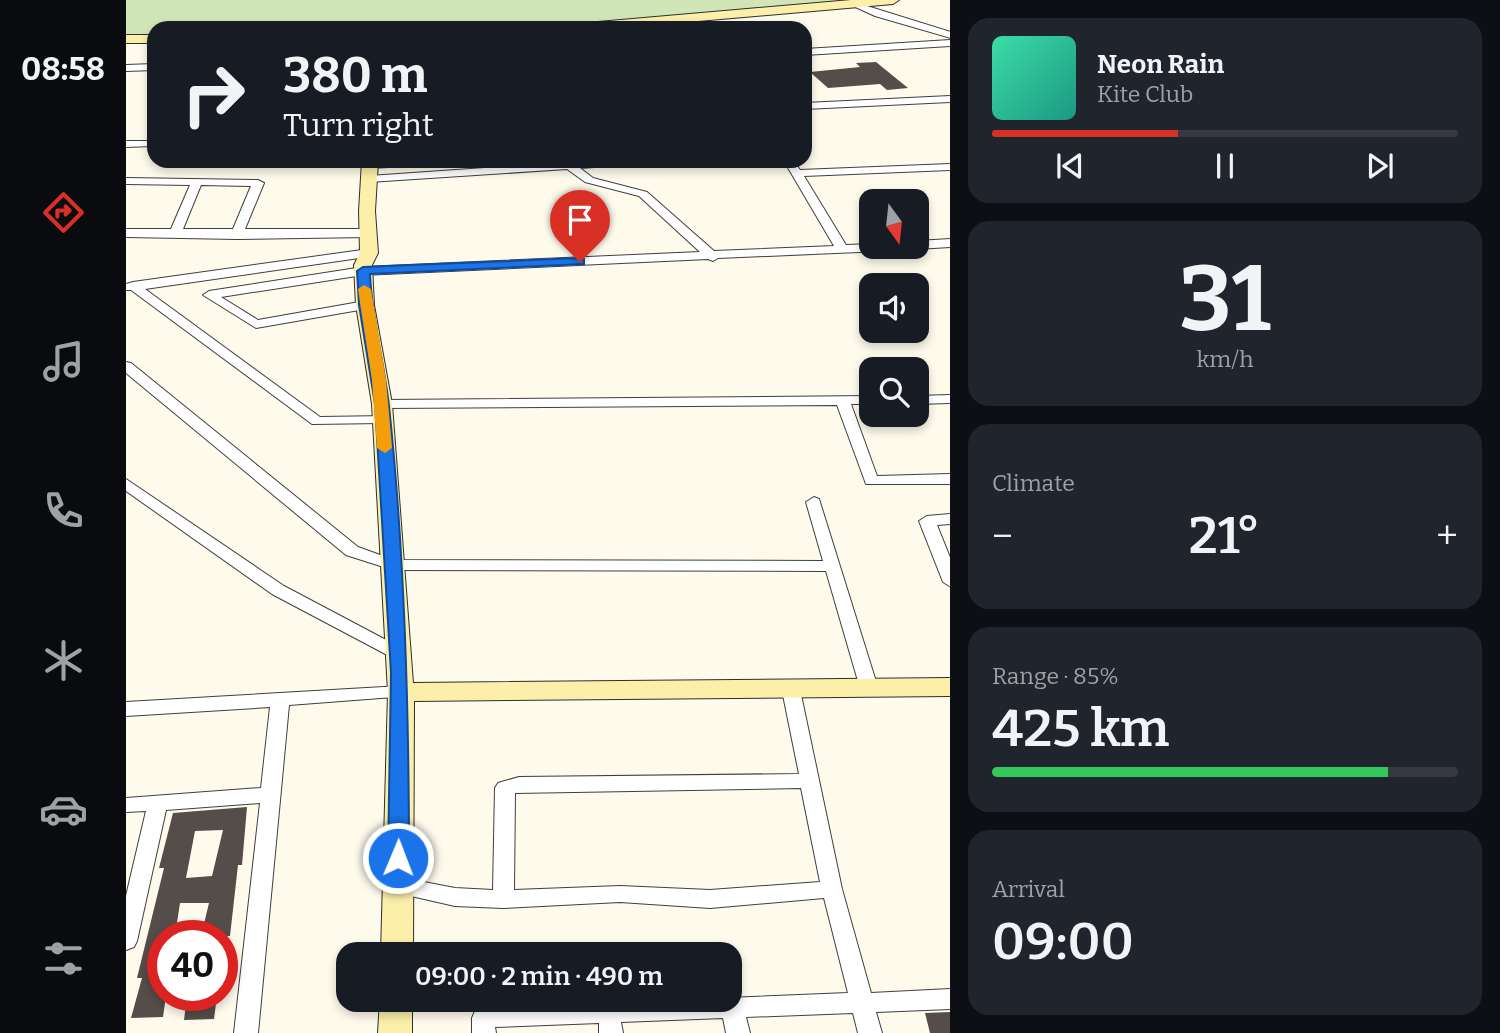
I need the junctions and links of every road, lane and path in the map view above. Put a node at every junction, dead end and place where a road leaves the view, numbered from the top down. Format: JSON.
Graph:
{"nodes":[{"id":1,"x":893,"y":0,"type":"edge"},
{"id":2,"x":854,"y":3,"type":"junction"},
{"id":3,"x":653,"y":21,"type":"edge"},
{"id":4,"x":950,"y":35,"type":"edge"},
{"id":5,"x":126,"y":39,"type":"edge"},
{"id":6,"x":147,"y":39,"type":"edge"},
{"id":7,"x":950,"y":43,"type":"edge"},
{"id":8,"x":812,"y":52,"type":"edge"},
{"id":9,"x":147,"y":67,"type":"edge"},
{"id":10,"x":126,"y":68,"type":"edge"},
{"id":11,"x":950,"y":99,"type":"edge"},
{"id":12,"x":812,"y":106,"type":"edge"},
{"id":13,"x":126,"y":144,"type":"edge"},
{"id":14,"x":147,"y":147,"type":"edge"},
{"id":15,"x":950,"y":167,"type":"edge"},
{"id":16,"x":370,"y":168,"type":"edge"},
{"id":17,"x":573,"y":168,"type":"edge"},
{"id":18,"x":793,"y":168,"type":"edge"},
{"id":19,"x":796,"y":173,"type":"junction"},
{"id":20,"x":130,"y":181,"type":"edge"},
{"id":21,"x":197,"y":182,"type":"junction"},
{"id":22,"x":126,"y":197,"type":"edge"},
{"id":23,"x":126,"y":233,"type":"edge"},
{"id":24,"x":175,"y":234,"type":"junction"},
{"id":25,"x":237,"y":235,"type":"junction"},
{"id":26,"x":950,"y":243,"type":"edge"},
{"id":27,"x":929,"y":244,"type":"edge"},
{"id":28,"x":859,"y":248,"type":"edge"},
{"id":29,"x":842,"y":249,"type":"junction"},
{"id":30,"x":367,"y":252,"type":"junction"},
{"id":31,"x":713,"y":257,"type":"junction"},
{"id":32,"x":130,"y":287,"type":"edge"},
{"id":33,"x":365,"y":305,"type":"junction"},
{"id":34,"x":126,"y":366,"type":"edge"},
{"id":35,"x":947,"y":399,"type":"edge"},
{"id":36,"x":859,"y":400,"type":"edge"},
{"id":37,"x":929,"y":400,"type":"edge"},
{"id":38,"x":844,"y":401,"type":"junction"},
{"id":39,"x":382,"y":412,"type":"junction"},
{"id":40,"x":950,"y":415,"type":"edge"},
{"id":41,"x":950,"y":479,"type":"edge"},
{"id":42,"x":126,"y":484,"type":"edge"},
{"id":43,"x":814,"y":502,"type":"dead end"},
{"id":44,"x":950,"y":519,"type":"edge"},
{"id":45,"x":393,"y":565,"type":"junction"},
{"id":46,"x":833,"y":566,"type":"junction"},
{"id":47,"x":950,"y":582,"type":"edge"},
{"id":48,"x":398,"y":654,"type":"junction"},
{"id":49,"x":950,"y":687,"type":"edge"},
{"id":50,"x":869,"y":688,"type":"junction"},
{"id":51,"x":791,"y":690,"type":"junction"},
{"id":52,"x":401,"y":692,"type":"junction"},
{"id":53,"x":280,"y":698,"type":"junction"},
{"id":54,"x":126,"y":709,"type":"edge"},
{"id":55,"x":810,"y":782,"type":"junction"},
{"id":56,"x":270,"y":794,"type":"junction"},
{"id":57,"x":158,"y":803,"type":"junction"},
{"id":58,"x":126,"y":806,"type":"edge"},
{"id":59,"x":398,"y":885,"type":"junction"},
{"id":60,"x":832,"y":889,"type":"junction"},
{"id":61,"x":503,"y":899,"type":"junction"},
{"id":62,"x":126,"y":941,"type":"edge"},
{"id":63,"x":397,"y":942,"type":"edge"},
{"id":64,"x":950,"y":999,"type":"edge"},
{"id":65,"x":863,"y":1005,"type":"junction"},
{"id":66,"x":742,"y":1009,"type":"edge"},
{"id":67,"x":396,"y":1012,"type":"edge"},
{"id":68,"x":708,"y":1012,"type":"edge"},
{"id":69,"x":734,"y":1012,"type":"edge"},
{"id":70,"x":610,"y":1024,"type":"edge"},
{"id":71,"x":246,"y":1033,"type":"edge"},
{"id":72,"x":395,"y":1033,"type":"edge"},
{"id":73,"x":484,"y":1033,"type":"edge"},
{"id":74,"x":738,"y":1033,"type":"edge"},
{"id":75,"x":870,"y":1033,"type":"edge"}],
"edges":[{"from":1,"to":2,"type":"street"},
{"from":2,"to":3,"type":"street"},
{"from":2,"to":4,"type":"street"},
{"from":5,"to":6,"type":"street"},
{"from":7,"to":8,"type":"street"},
{"from":9,"to":10,"type":"street"},
{"from":11,"to":12,"type":"street"},
{"from":13,"to":14,"type":"street"},
{"from":15,"to":19,"type":"street"},
{"from":16,"to":30,"type":"street"},
{"from":17,"to":31,"type":"street"},
{"from":18,"to":19,"type":"street"},
{"from":19,"to":29,"type":"street"},
{"from":20,"to":21,"type":"street"},
{"from":20,"to":22,"type":"street"},
{"from":21,"to":24,"type":"street"},
{"from":21,"to":25,"type":"street"},
{"from":23,"to":24,"type":"street"},
{"from":24,"to":25,"type":"street"},
{"from":25,"to":30,"type":"street"},
{"from":26,"to":27,"type":"street"},
{"from":28,"to":29,"type":"street"},
{"from":29,"to":31,"type":"street"},
{"from":30,"to":31,"type":"street"},
{"from":30,"to":32,"type":"street"},
{"from":30,"to":33,"type":"street"},
{"from":30,"to":33,"type":"street"},
{"from":32,"to":39,"type":"street"},
{"from":33,"to":39,"type":"street"},
{"from":34,"to":45,"type":"street"},
{"from":35,"to":37,"type":"street"},
{"from":35,"to":40,"type":"street"},
{"from":36,"to":38,"type":"street"},
{"from":38,"to":39,"type":"street"},
{"from":38,"to":41,"type":"street"},
{"from":39,"to":45,"type":"street"},
{"from":42,"to":48,"type":"street"},
{"from":43,"to":46,"type":"street"},
{"from":44,"to":47,"type":"street"},
{"from":45,"to":46,"type":"street"},
{"from":45,"to":48,"type":"street"},
{"from":46,"to":50,"type":"street"},
{"from":48,"to":52,"type":"street"},
{"from":49,"to":50,"type":"street"},
{"from":50,"to":51,"type":"street"},
{"from":51,"to":52,"type":"street"},
{"from":51,"to":55,"type":"street"},
{"from":52,"to":53,"type":"street"},
{"from":52,"to":59,"type":"street"},
{"from":53,"to":54,"type":"street"},
{"from":53,"to":56,"type":"street"},
{"from":55,"to":60,"type":"street"},
{"from":55,"to":61,"type":"street"},
{"from":56,"to":57,"type":"street"},
{"from":56,"to":71,"type":"street"},
{"from":57,"to":58,"type":"street"},
{"from":57,"to":62,"type":"street"},
{"from":59,"to":61,"type":"street"},
{"from":59,"to":63,"type":"street"},
{"from":60,"to":61,"type":"street"},
{"from":60,"to":65,"type":"street"},
{"from":64,"to":65,"type":"street"},
{"from":65,"to":66,"type":"street"},
{"from":65,"to":75,"type":"street"},
{"from":67,"to":72,"type":"street"},
{"from":68,"to":70,"type":"street"},
{"from":69,"to":74,"type":"street"},
{"from":70,"to":73,"type":"street"}]}
